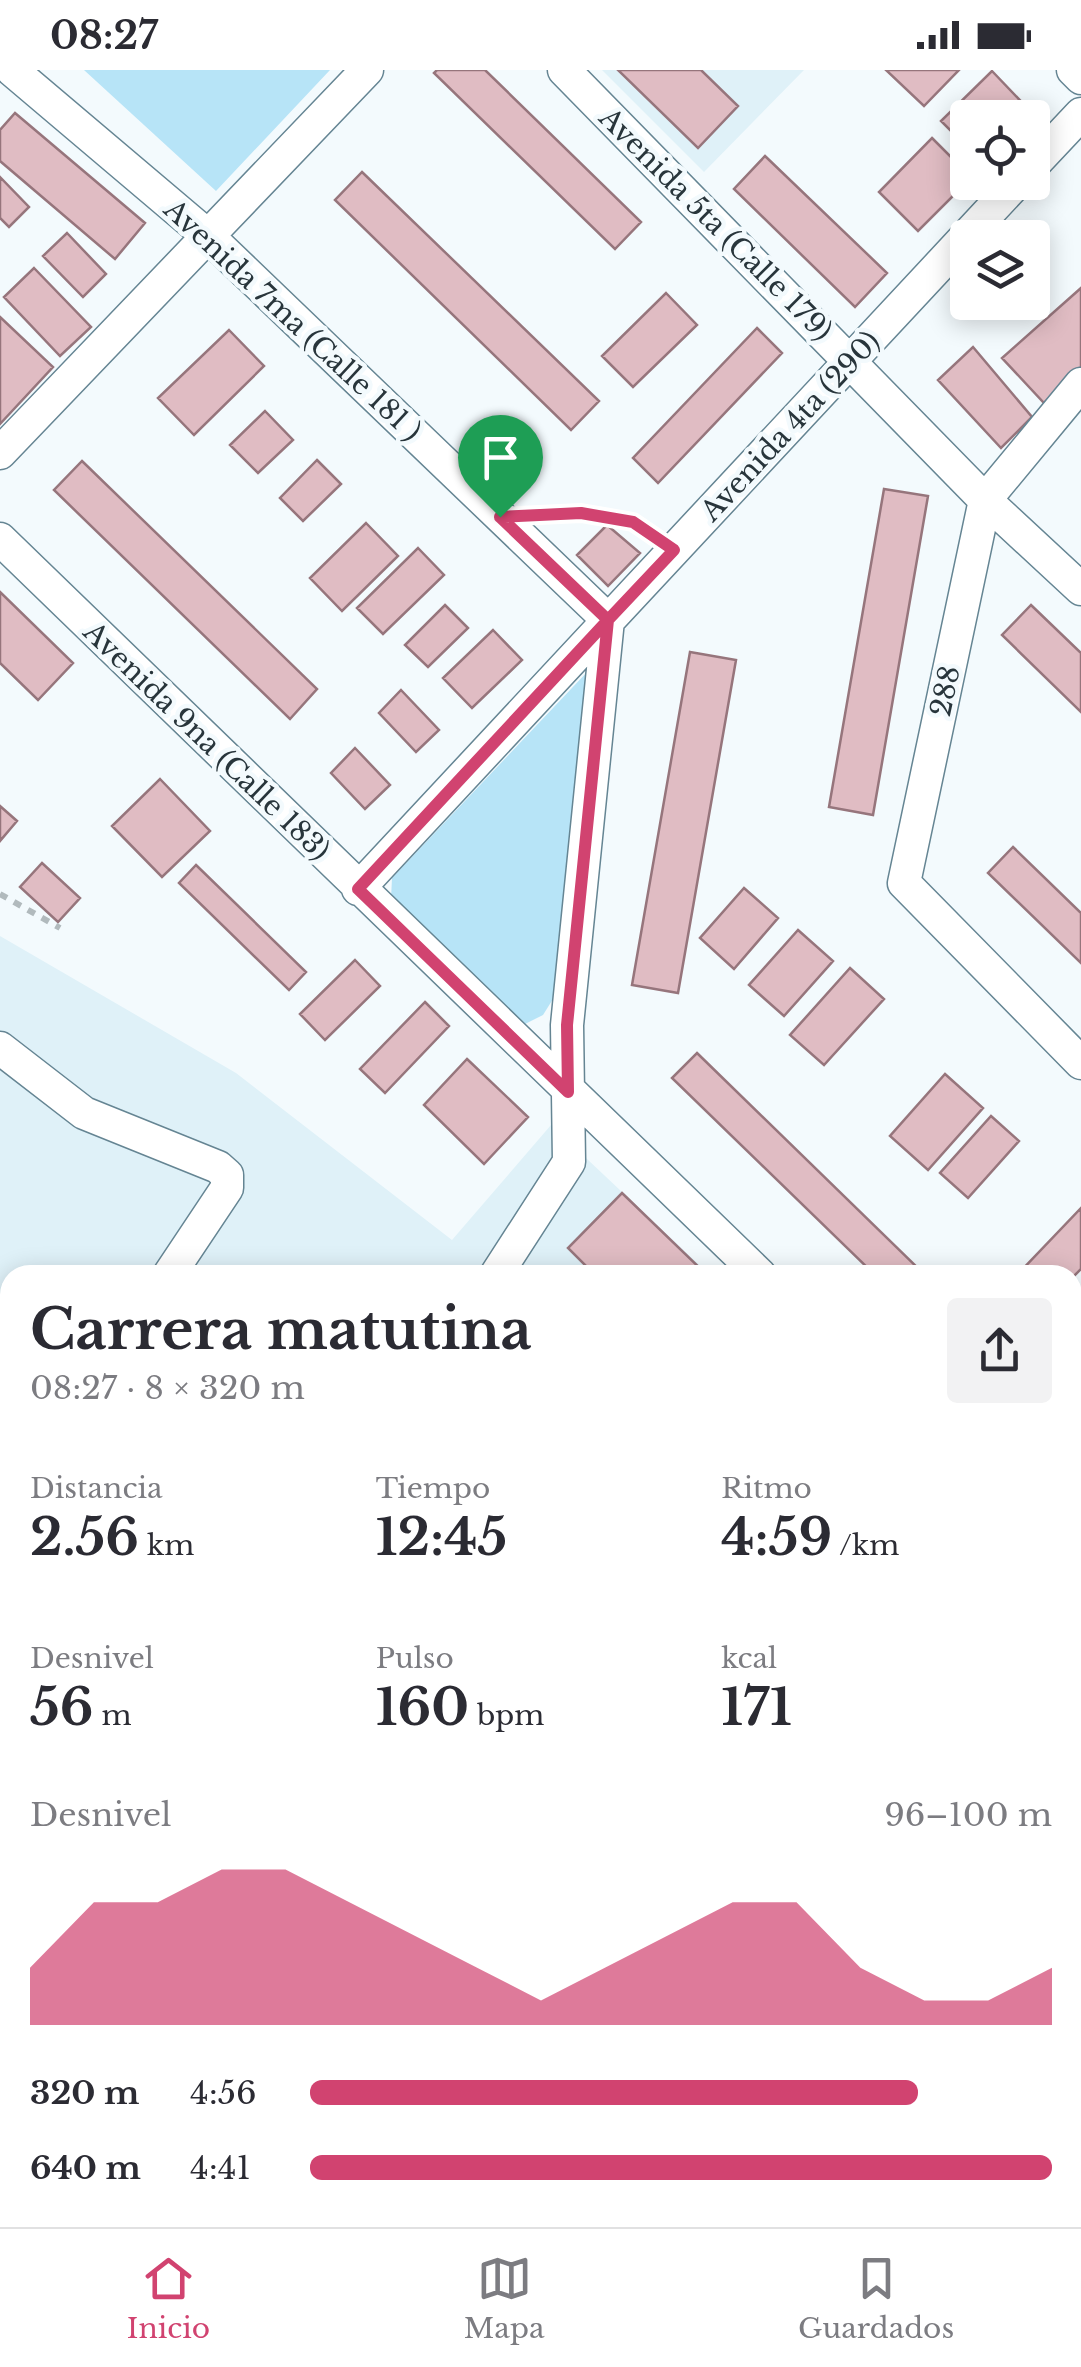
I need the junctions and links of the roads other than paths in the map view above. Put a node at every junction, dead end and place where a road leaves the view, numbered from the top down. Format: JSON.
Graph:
{"nodes":[{"id":1,"x":10,"y":70,"type":"edge"},
{"id":2,"x":367,"y":70,"type":"edge"},
{"id":3,"x":564,"y":70,"type":"edge"},
{"id":4,"x":1073,"y":70,"type":"edge"},
{"id":5,"x":0,"y":78,"type":"edge"},
{"id":6,"x":1081,"y":78,"type":"edge"},
{"id":7,"x":1081,"y":114,"type":"edge"},
{"id":8,"x":1050,"y":147,"type":"edge"},
{"id":9,"x":1000,"y":200,"type":"edge"},
{"id":10,"x":208,"y":236,"type":"junction"},
{"id":11,"x":850,"y":361,"type":"junction"},
{"id":12,"x":1081,"y":384,"type":"edge"},
{"id":13,"x":0,"y":453,"type":"edge"},
{"id":14,"x":985,"y":500,"type":"junction"},
{"id":15,"x":0,"y":539,"type":"edge"},
{"id":16,"x":1081,"y":590,"type":"edge"},
{"id":17,"x":608,"y":620,"type":"junction"},
{"id":18,"x":358,"y":889,"type":"junction"},
{"id":19,"x":0,"y":1048,"type":"edge"},
{"id":20,"x":1081,"y":1063,"type":"edge"},
{"id":21,"x":568,"y":1092,"type":"junction"},
{"id":22,"x":176,"y":1265,"type":"edge"},
{"id":23,"x":502,"y":1265,"type":"edge"},
{"id":24,"x":750,"y":1265,"type":"edge"}],
"edges":[{"from":1,"to":5,"type":"street"},
{"from":1,"to":10,"type":"street","name":"Avenida 7ma (Calle 181 )"},
{"from":2,"to":10,"type":"street"},
{"from":3,"to":11,"type":"street","name":"Avenida 5ta (Calle 179)"},
{"from":4,"to":6,"type":"street"},
{"from":7,"to":8,"type":"street"},
{"from":9,"to":11,"type":"street","name":"Avenida 4ta (290)"},
{"from":10,"to":13,"type":"street"},
{"from":10,"to":17,"type":"street","name":"Avenida 7ma (Calle 181 )"},
{"from":11,"to":14,"type":"street","name":"Avenida 5ta (Calle 179)"},
{"from":11,"to":17,"type":"street","name":"Avenida 4ta (290)"},
{"from":12,"to":14,"type":"street"},
{"from":14,"to":16,"type":"street","name":"Avenida 5ta (Calle 179)"},
{"from":14,"to":20,"type":"street","name":"288"},
{"from":15,"to":18,"type":"street","name":"Avenida 9na (Calle 183)"},
{"from":17,"to":18,"type":"street","name":"Avenida 4ta (290)"},
{"from":17,"to":21,"type":"street"},
{"from":18,"to":21,"type":"street","name":"Avenida 9na (Calle 183)"},
{"from":19,"to":22,"type":"street"},
{"from":21,"to":23,"type":"street"},
{"from":21,"to":24,"type":"street","name":"Avenida 9na (Calle 183)"}]}
